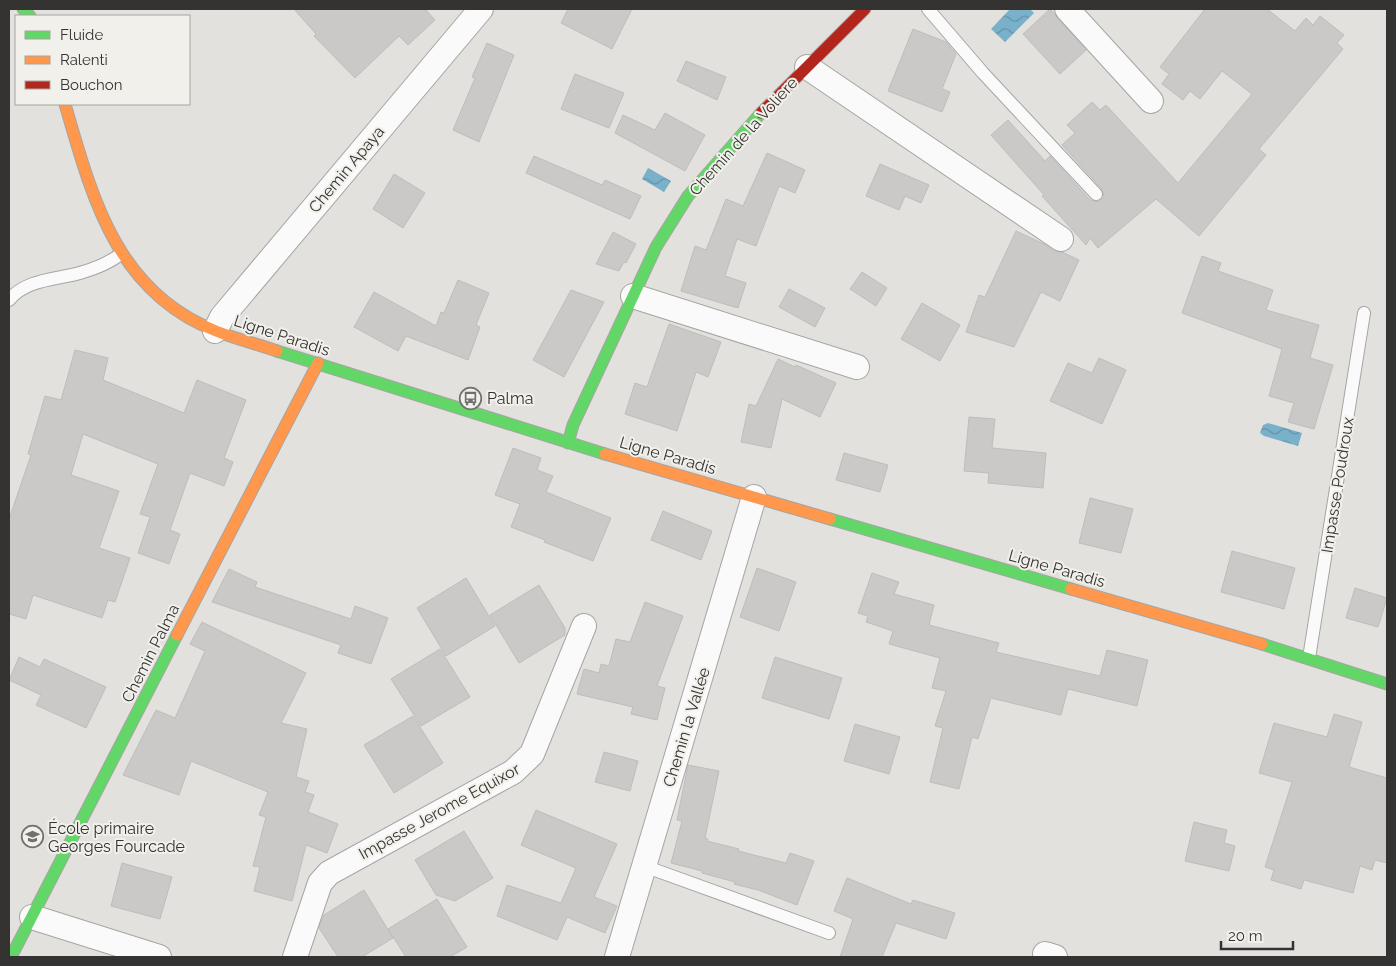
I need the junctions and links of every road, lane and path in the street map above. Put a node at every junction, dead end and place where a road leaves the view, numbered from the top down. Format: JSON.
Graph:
{"nodes":[{"id":1,"x":481,"y":9,"type":"edge"},
{"id":2,"x":865,"y":9,"type":"edge"},
{"id":3,"x":928,"y":9,"type":"edge"},
{"id":4,"x":1067,"y":9,"type":"edge"},
{"id":5,"x":807,"y":67,"type":"junction"},
{"id":6,"x":1151,"y":101,"type":"dead end"},
{"id":7,"x":65,"y":105,"type":"edge"},
{"id":8,"x":1096,"y":194,"type":"dead end"},
{"id":9,"x":1061,"y":239,"type":"dead end"},
{"id":10,"x":121,"y":254,"type":"junction"},
{"id":11,"x":11,"y":294,"type":"edge"},
{"id":12,"x":633,"y":296,"type":"junction"},
{"id":13,"x":1364,"y":313,"type":"dead end"},
{"id":14,"x":215,"y":331,"type":"junction"},
{"id":15,"x":318,"y":363,"type":"junction"},
{"id":16,"x":857,"y":367,"type":"dead end"},
{"id":17,"x":568,"y":443,"type":"junction"},
{"id":18,"x":754,"y":497,"type":"junction"},
{"id":19,"x":584,"y":626,"type":"dead end"},
{"id":20,"x":1309,"y":658,"type":"junction"},
{"id":21,"x":1387,"y":684,"type":"edge"},
{"id":22,"x":644,"y":866,"type":"junction"},
{"id":23,"x":32,"y":917,"type":"junction"},
{"id":24,"x":829,"y":933,"type":"dead end"},
{"id":25,"x":11,"y":957,"type":"edge"},
{"id":26,"x":159,"y":957,"type":"edge"},
{"id":27,"x":295,"y":957,"type":"edge"},
{"id":28,"x":617,"y":957,"type":"edge"}],
"edges":[{"from":1,"to":14,"type":"street","name":"Chemin Apaya"},
{"from":2,"to":5,"type":"main road","name":"Chemin de la Voliere"},
{"from":3,"to":8,"type":"lane"},
{"from":4,"to":6,"type":"street"},
{"from":5,"to":9,"type":"street"},
{"from":5,"to":12,"type":"main road","name":"Chemin de la Voliere"},
{"from":7,"to":10,"type":"main road","name":"Ligne Paradis"},
{"from":10,"to":11,"type":"lane"},
{"from":10,"to":14,"type":"main road","name":"Ligne Paradis"},
{"from":12,"to":16,"type":"street"},
{"from":12,"to":17,"type":"main road","name":"Chemin de la Voliere"},
{"from":13,"to":20,"type":"lane","name":"Impasse Poudroux"},
{"from":14,"to":15,"type":"main road","name":"Ligne Paradis"},
{"from":15,"to":17,"type":"main road","name":"Ligne Paradis"},
{"from":15,"to":23,"type":"main road","name":"Chemin Palma"},
{"from":17,"to":18,"type":"main road","name":"Ligne Paradis"},
{"from":18,"to":20,"type":"main road","name":"Ligne Paradis"},
{"from":18,"to":22,"type":"street","name":"Chemin la Vallée"},
{"from":19,"to":27,"type":"street","name":"Impasse Jerome Equixor"},
{"from":20,"to":21,"type":"main road","name":"Ligne Paradis"},
{"from":22,"to":24,"type":"lane"},
{"from":22,"to":28,"type":"street","name":"Chemin la Vallée"},
{"from":23,"to":25,"type":"main road","name":"Chemin Palma"},
{"from":23,"to":26,"type":"street"}]}
